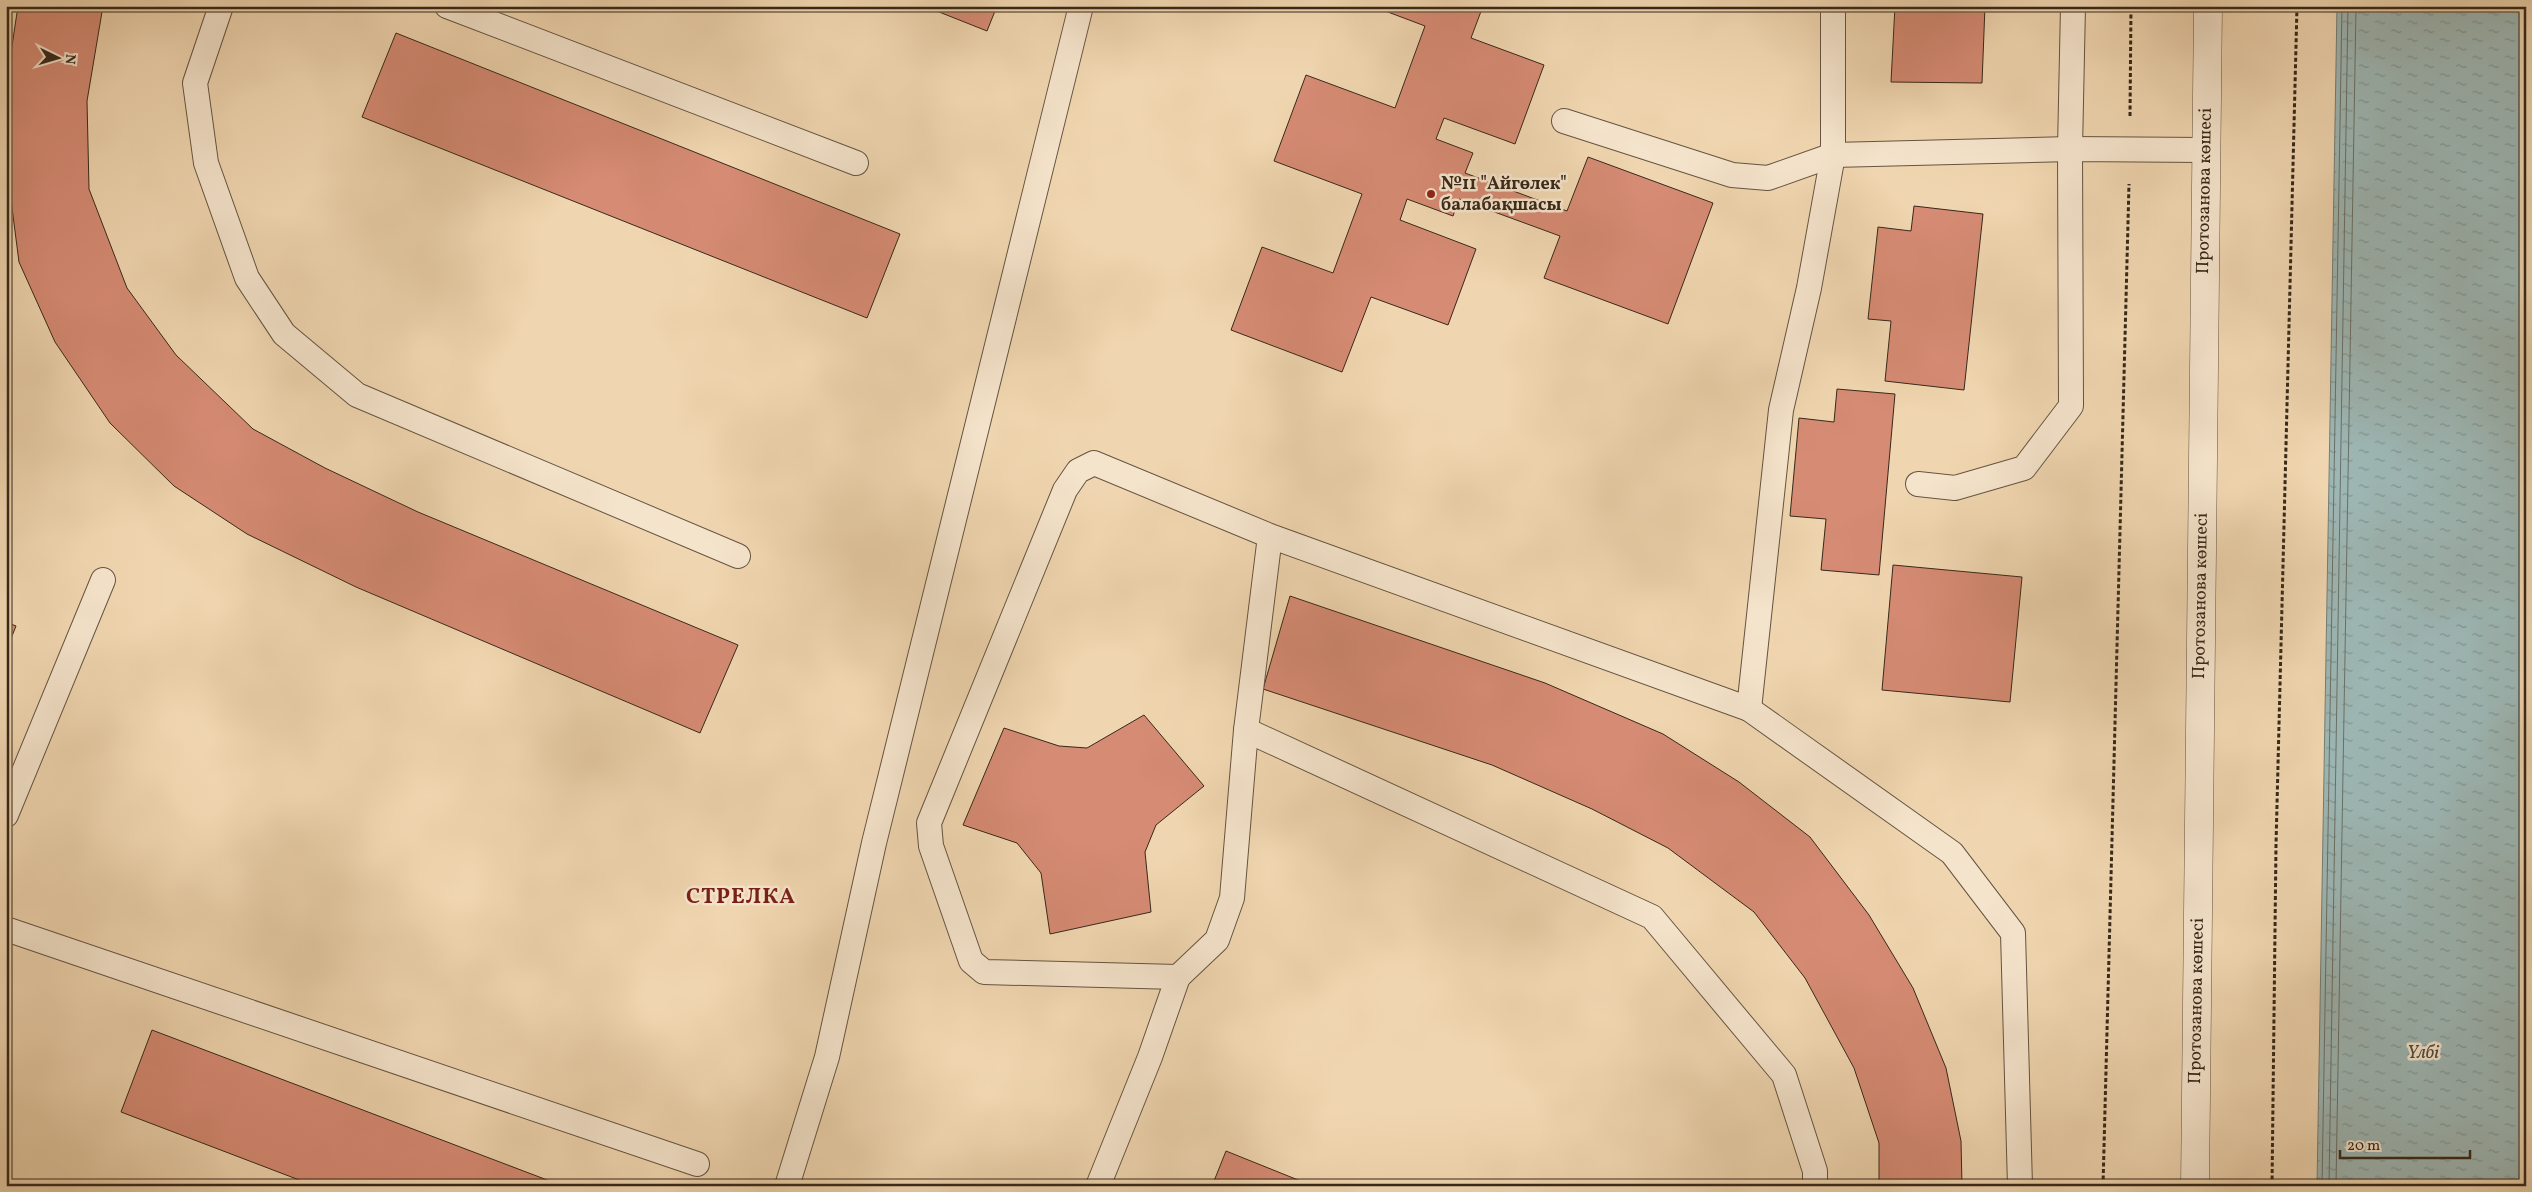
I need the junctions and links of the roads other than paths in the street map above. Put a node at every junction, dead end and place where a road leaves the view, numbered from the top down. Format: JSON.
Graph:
{"nodes":[{"id":1,"x":221,"y":6,"type":"edge"},
{"id":2,"x":446,"y":6,"type":"edge"},
{"id":3,"x":1081,"y":6,"type":"edge"},
{"id":4,"x":1833,"y":6,"type":"edge"},
{"id":5,"x":2073,"y":6,"type":"edge"},
{"id":6,"x":2208,"y":6,"type":"edge"},
{"id":7,"x":1564,"y":121,"type":"dead end"},
{"id":8,"x":2070,"y":149,"type":"junction"},
{"id":9,"x":2205,"y":150,"type":"junction"},
{"id":10,"x":1833,"y":155,"type":"junction"},
{"id":11,"x":856,"y":162,"type":"dead end"},
{"id":12,"x":1918,"y":484,"type":"dead end"},
{"id":13,"x":1270,"y":536,"type":"junction"},
{"id":14,"x":738,"y":556,"type":"dead end"},
{"id":15,"x":102,"y":580,"type":"dead end"},
{"id":16,"x":1749,"y":709,"type":"junction"},
{"id":17,"x":1246,"y":730,"type":"junction"},
{"id":18,"x":6,"y":814,"type":"edge"},
{"id":19,"x":6,"y":929,"type":"edge"},
{"id":20,"x":1178,"y":977,"type":"junction"},
{"id":21,"x":697,"y":1164,"type":"dead end"},
{"id":22,"x":787,"y":1186,"type":"edge"},
{"id":23,"x":1098,"y":1186,"type":"edge"},
{"id":24,"x":1815,"y":1186,"type":"edge"},
{"id":25,"x":2020,"y":1186,"type":"edge"},
{"id":26,"x":2195,"y":1186,"type":"edge"}],
"edges":[{"from":1,"to":14,"type":"lane"},
{"from":2,"to":11,"type":"lane"},
{"from":3,"to":22,"type":"lane"},
{"from":4,"to":10,"type":"lane"},
{"from":5,"to":8,"type":"lane"},
{"from":6,"to":9,"type":"street","name":"Протозанова көшесі"},
{"from":7,"to":10,"type":"lane"},
{"from":8,"to":9,"type":"lane"},
{"from":8,"to":10,"type":"lane"},
{"from":8,"to":12,"type":"lane"},
{"from":9,"to":26,"type":"street","name":"Протозанова көшесі"},
{"from":10,"to":16,"type":"lane"},
{"from":13,"to":16,"type":"lane"},
{"from":13,"to":17,"type":"lane"},
{"from":13,"to":20,"type":"lane"},
{"from":15,"to":18,"type":"lane"},
{"from":16,"to":25,"type":"lane"},
{"from":17,"to":20,"type":"lane"},
{"from":17,"to":24,"type":"lane"},
{"from":19,"to":21,"type":"lane"},
{"from":20,"to":23,"type":"lane"}]}
